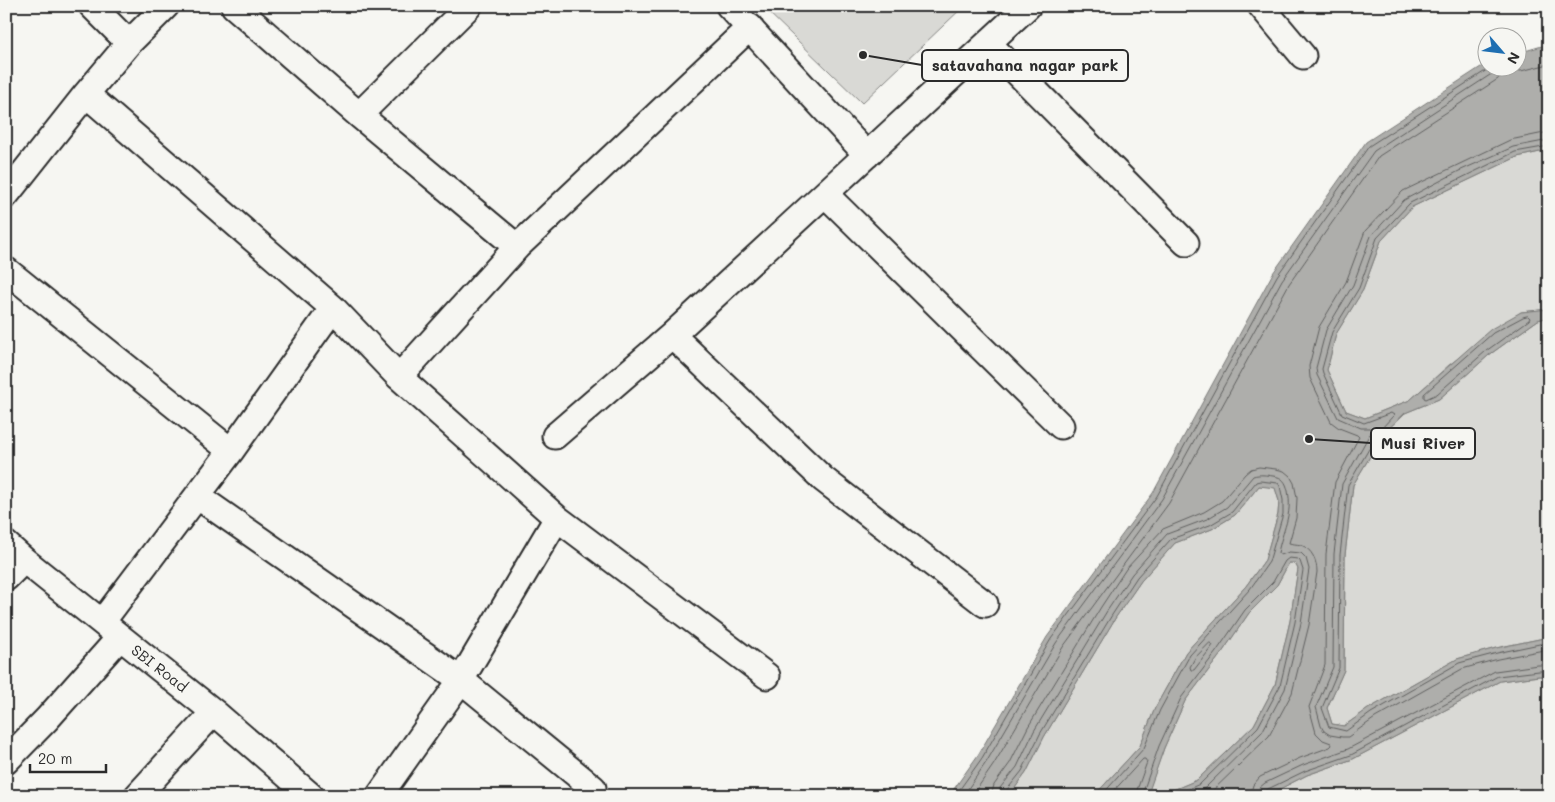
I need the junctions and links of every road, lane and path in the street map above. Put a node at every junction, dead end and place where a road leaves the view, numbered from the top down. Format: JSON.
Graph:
{"nodes":[{"id":1,"x":92,"y":6,"type":"edge"},
{"id":2,"x":166,"y":6,"type":"edge"},
{"id":3,"x":234,"y":6,"type":"edge"},
{"id":4,"x":469,"y":6,"type":"edge"},
{"id":5,"x":729,"y":6,"type":"edge"},
{"id":6,"x":1028,"y":6,"type":"edge"},
{"id":7,"x":1262,"y":6,"type":"edge"},
{"id":8,"x":750,"y":28,"type":"junction"},
{"id":9,"x":129,"y":43,"type":"junction"},
{"id":10,"x":988,"y":43,"type":"junction"},
{"id":11,"x":1303,"y":56,"type":"dead end"},
{"id":12,"x":86,"y":94,"type":"junction"},
{"id":13,"x":359,"y":115,"type":"junction"},
{"id":14,"x":867,"y":155,"type":"junction"},
{"id":15,"x":825,"y":194,"type":"junction"},
{"id":16,"x":6,"y":195,"type":"edge"},
{"id":17,"x":1186,"y":243,"type":"dead end"},
{"id":18,"x":516,"y":247,"type":"junction"},
{"id":19,"x":6,"y":270,"type":"edge"},
{"id":20,"x":333,"y":308,"type":"junction"},
{"id":21,"x":672,"y":335,"type":"junction"},
{"id":22,"x":399,"y":377,"type":"junction"},
{"id":23,"x":1061,"y":426,"type":"dead end"},
{"id":24,"x":555,"y":436,"type":"dead end"},
{"id":25,"x":231,"y":451,"type":"junction"},
{"id":26,"x":197,"y":496,"type":"junction"},
{"id":27,"x":558,"y":518,"type":"junction"},
{"id":28,"x":15,"y":552,"type":"edge"},
{"id":29,"x":6,"y":578,"type":"edge"},
{"id":30,"x":985,"y":604,"type":"dead end"},
{"id":31,"x":111,"y":629,"type":"junction"},
{"id":32,"x":767,"y":676,"type":"dead end"},
{"id":33,"x":461,"y":680,"type":"junction"},
{"id":34,"x":214,"y":712,"type":"junction"},
{"id":35,"x":6,"y":761,"type":"edge"},
{"id":36,"x":593,"y":788,"type":"dead end"},
{"id":37,"x":149,"y":792,"type":"edge"},
{"id":38,"x":311,"y":796,"type":"edge"},
{"id":39,"x":379,"y":796,"type":"edge"}],
"edges":[{"from":1,"to":9,"type":"street"},
{"from":2,"to":9,"type":"street"},
{"from":3,"to":13,"type":"street"},
{"from":4,"to":13,"type":"street"},
{"from":5,"to":8,"type":"street"},
{"from":6,"to":10,"type":"street"},
{"from":7,"to":11,"type":"street"},
{"from":8,"to":14,"type":"street"},
{"from":8,"to":18,"type":"street"},
{"from":9,"to":12,"type":"street"},
{"from":10,"to":14,"type":"street"},
{"from":10,"to":17,"type":"street"},
{"from":12,"to":16,"type":"street"},
{"from":12,"to":20,"type":"street"},
{"from":13,"to":18,"type":"street"},
{"from":14,"to":15,"type":"street"},
{"from":15,"to":21,"type":"street"},
{"from":15,"to":23,"type":"street"},
{"from":18,"to":22,"type":"street"},
{"from":19,"to":25,"type":"street"},
{"from":20,"to":22,"type":"street"},
{"from":20,"to":25,"type":"street"},
{"from":21,"to":24,"type":"street"},
{"from":21,"to":30,"type":"street"},
{"from":22,"to":27,"type":"street"},
{"from":25,"to":26,"type":"street"},
{"from":26,"to":31,"type":"street"},
{"from":26,"to":33,"type":"street"},
{"from":27,"to":32,"type":"street"},
{"from":27,"to":33,"type":"street"},
{"from":28,"to":29,"type":"street"},
{"from":28,"to":31,"type":"street","name":"SBI Road"},
{"from":31,"to":34,"type":"street","name":"SBI Road"},
{"from":31,"to":35,"type":"street"},
{"from":33,"to":36,"type":"street"},
{"from":33,"to":39,"type":"street"},
{"from":34,"to":37,"type":"street"},
{"from":34,"to":38,"type":"street","name":"SBI Road"}]}
